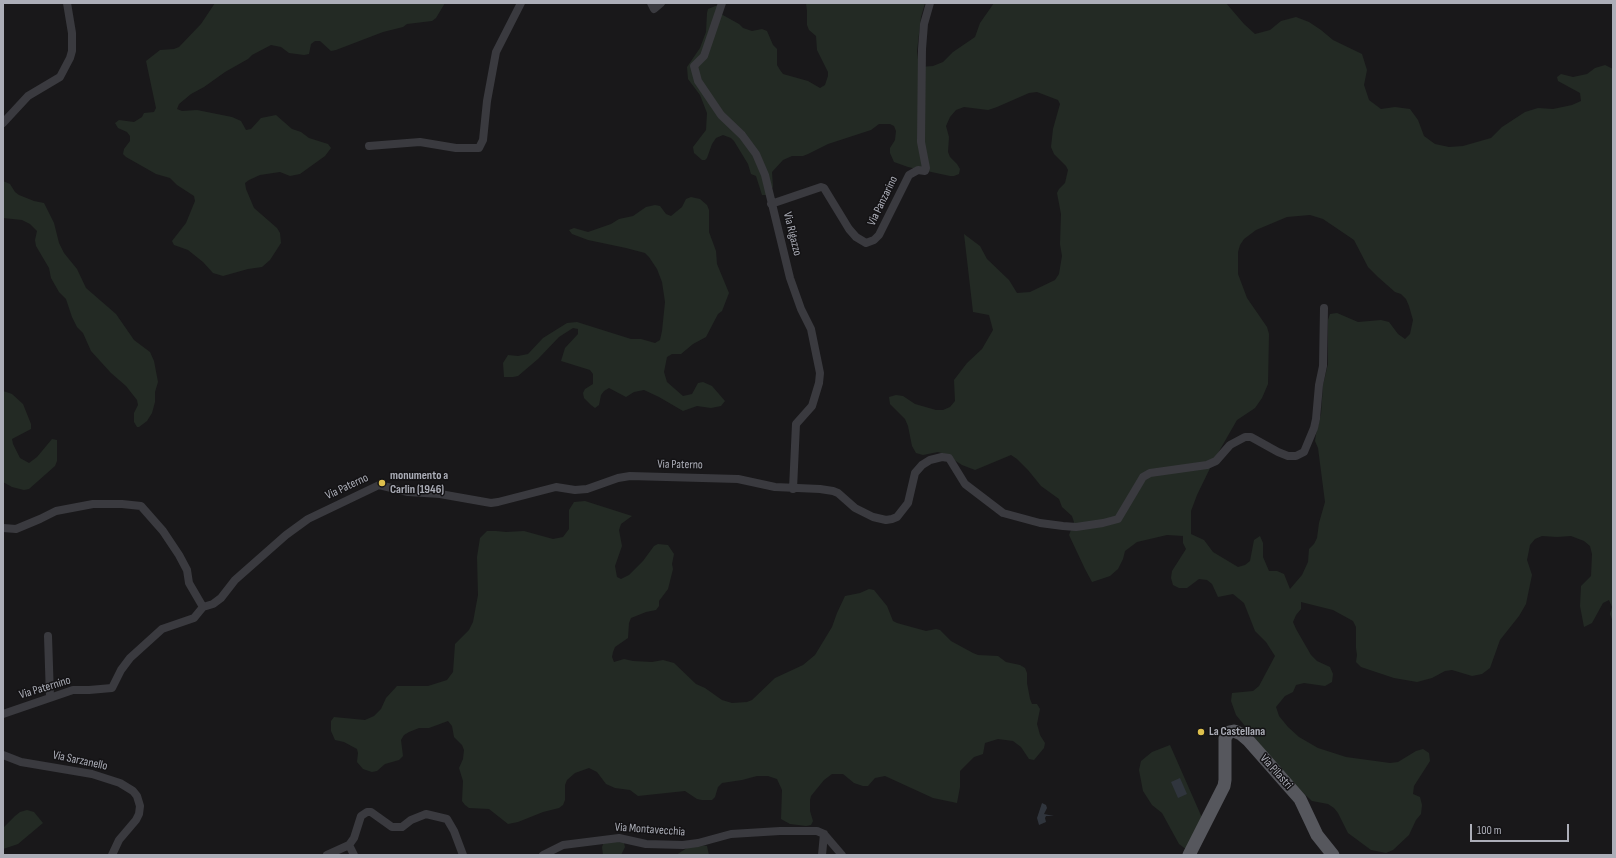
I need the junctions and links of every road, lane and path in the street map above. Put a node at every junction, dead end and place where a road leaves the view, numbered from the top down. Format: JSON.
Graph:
{"nodes":[{"id":1,"x":67,"y":3,"type":"edge"},
{"id":2,"x":521,"y":3,"type":"edge"},
{"id":3,"x":651,"y":3,"type":"edge"},
{"id":4,"x":661,"y":3,"type":"edge"},
{"id":5,"x":722,"y":3,"type":"edge"},
{"id":6,"x":930,"y":3,"type":"edge"},
{"id":7,"x":3,"y":123,"type":"edge"},
{"id":8,"x":369,"y":146,"type":"dead end"},
{"id":9,"x":771,"y":204,"type":"junction"},
{"id":10,"x":1324,"y":308,"type":"dead end"},
{"id":11,"x":793,"y":489,"type":"junction"},
{"id":12,"x":3,"y":528,"type":"edge"},
{"id":13,"x":203,"y":607,"type":"junction"},
{"id":14,"x":48,"y":636,"type":"dead end"},
{"id":15,"x":50,"y":697,"type":"junction"},
{"id":16,"x":3,"y":714,"type":"edge"},
{"id":17,"x":3,"y":755,"type":"edge"},
{"id":18,"x":824,"y":834,"type":"junction"},
{"id":19,"x":349,"y":845,"type":"junction"},
{"id":20,"x":112,"y":855,"type":"edge"},
{"id":21,"x":327,"y":855,"type":"edge"},
{"id":22,"x":354,"y":855,"type":"edge"},
{"id":23,"x":463,"y":855,"type":"edge"},
{"id":24,"x":543,"y":855,"type":"edge"},
{"id":25,"x":822,"y":855,"type":"edge"},
{"id":26,"x":842,"y":855,"type":"edge"},
{"id":27,"x":1189,"y":855,"type":"edge"},
{"id":28,"x":1333,"y":855,"type":"edge"}],
"edges":[{"from":1,"to":7,"type":"street"},
{"from":2,"to":8,"type":"street"},
{"from":3,"to":4,"type":"street"},
{"from":5,"to":9,"type":"street","name":"Via Rigazzo"},
{"from":6,"to":9,"type":"street","name":"Via Panzarino"},
{"from":9,"to":11,"type":"street","name":"Via Rigazzo"},
{"from":10,"to":11,"type":"street","name":"Via Paterno"},
{"from":11,"to":13,"type":"street","name":"Via Paterno"},
{"from":12,"to":13,"type":"street"},
{"from":13,"to":15,"type":"street","name":"Via Paternino"},
{"from":14,"to":15,"type":"street"},
{"from":15,"to":16,"type":"street","name":"Via Paternino"},
{"from":17,"to":20,"type":"street","name":"Via Sarzanello"},
{"from":18,"to":24,"type":"street","name":"Via Montavecchia"},
{"from":18,"to":25,"type":"street"},
{"from":18,"to":26,"type":"street"},
{"from":19,"to":21,"type":"street"},
{"from":19,"to":22,"type":"street"},
{"from":19,"to":23,"type":"street"},
{"from":27,"to":28,"type":"main road","name":"Via Pilastri"}]}
